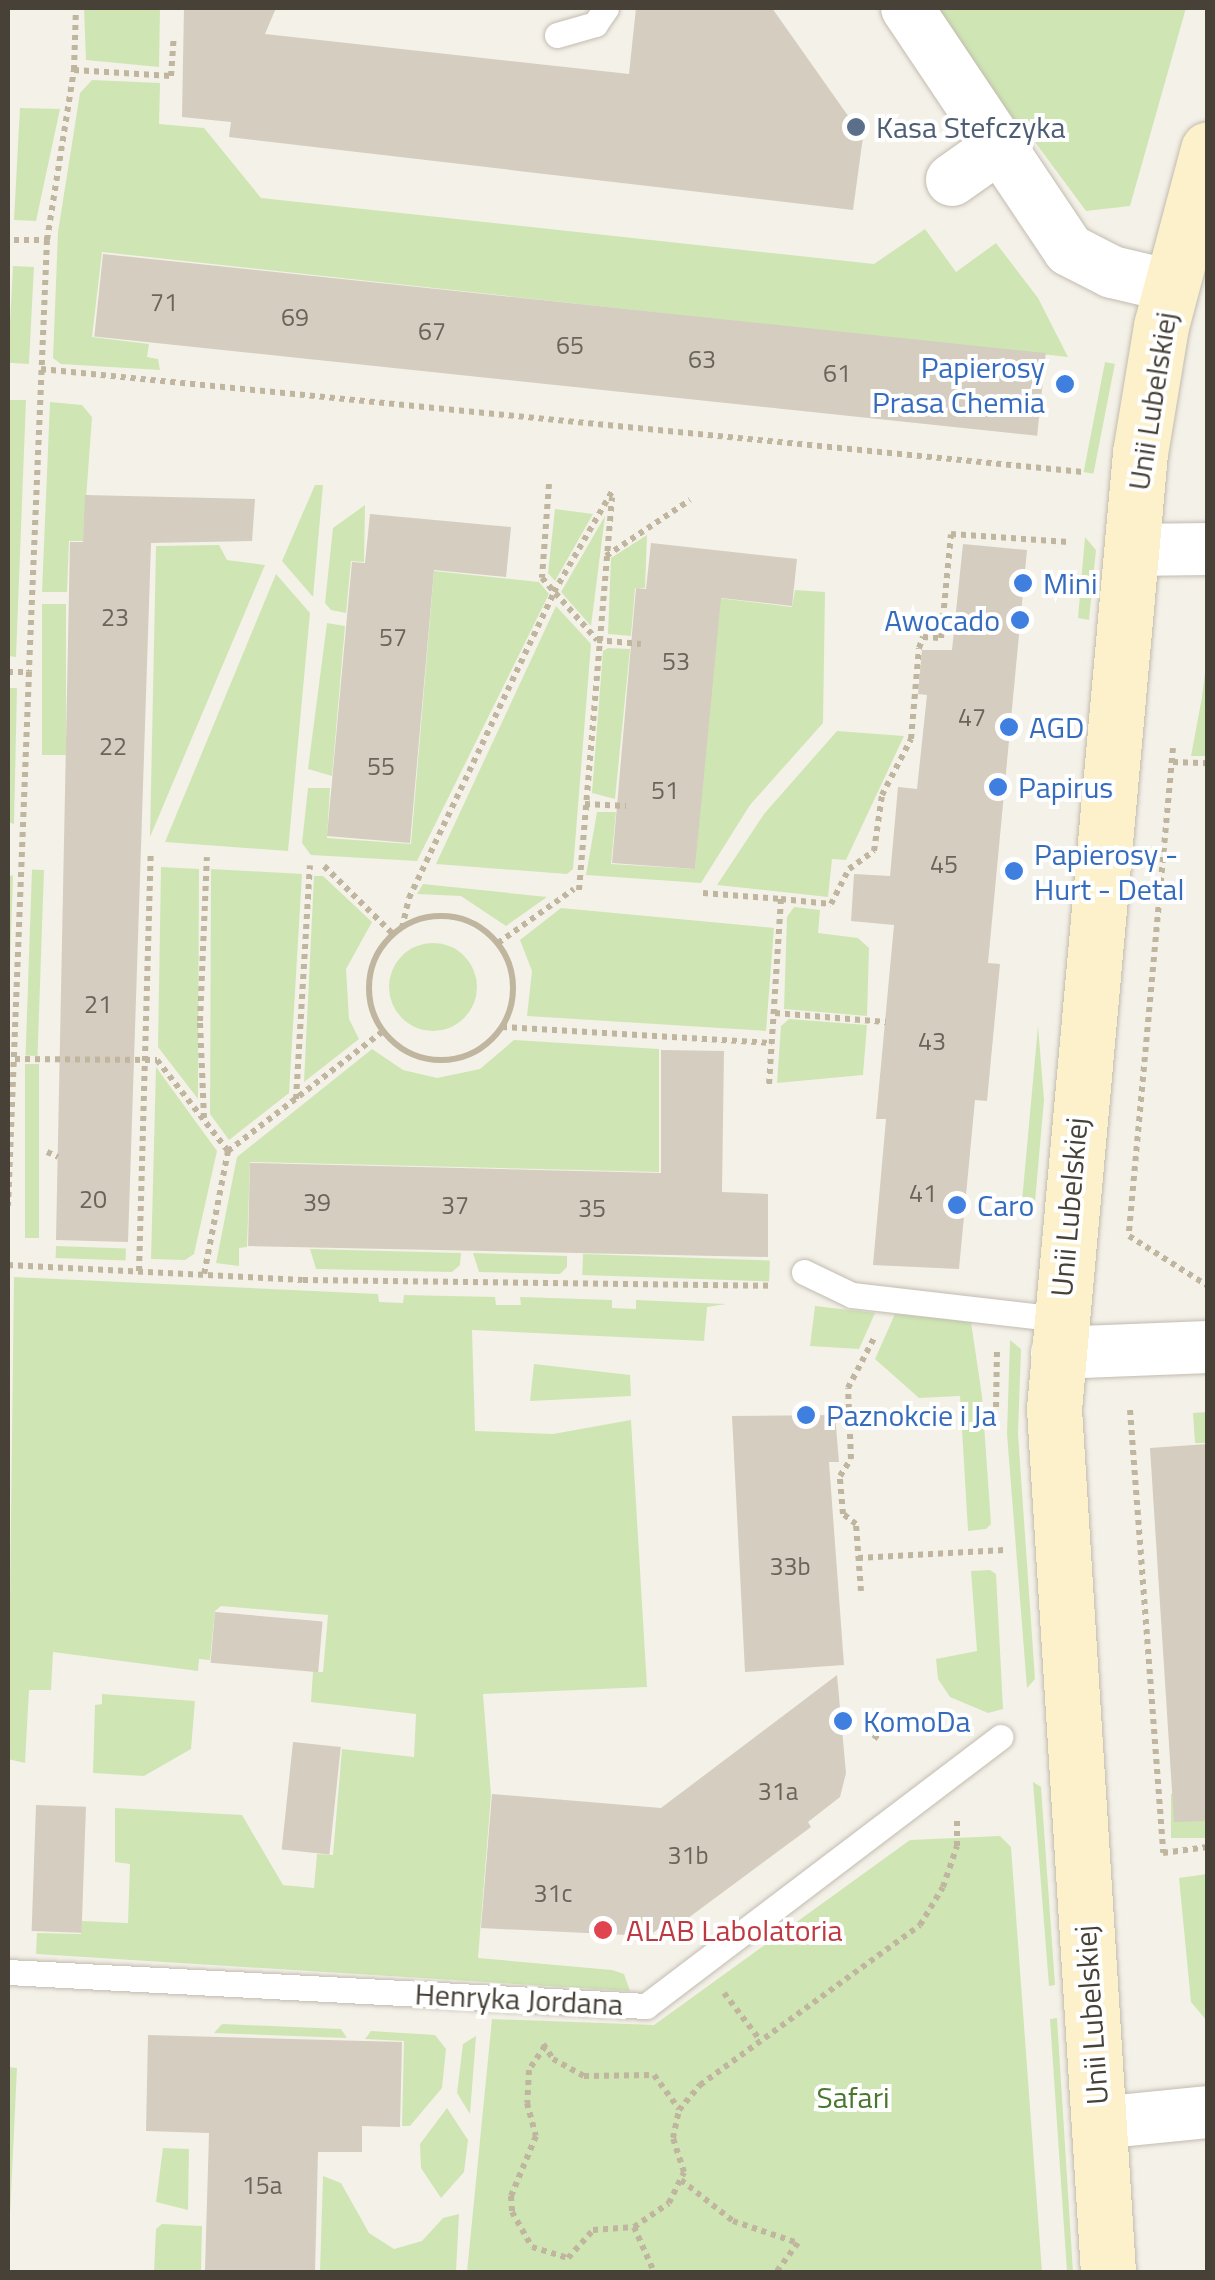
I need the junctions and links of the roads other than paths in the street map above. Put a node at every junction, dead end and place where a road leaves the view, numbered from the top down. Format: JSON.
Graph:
{"nodes":[{"id":1,"x":606,"y":8,"type":"edge"},
{"id":2,"x":906,"y":8,"type":"edge"},
{"id":3,"x":558,"y":35,"type":"dead end"},
{"id":4,"x":1003,"y":144,"type":"junction"},
{"id":5,"x":1208,"y":149,"type":"edge"},
{"id":6,"x":952,"y":180,"type":"dead end"},
{"id":7,"x":1170,"y":286,"type":"junction"},
{"id":8,"x":1208,"y":549,"type":"edge"},
{"id":9,"x":1131,"y":550,"type":"junction"},
{"id":10,"x":804,"y":1272,"type":"road end"},
{"id":11,"x":1058,"y":1336,"type":"junction"},
{"id":12,"x":1208,"y":1347,"type":"edge"},
{"id":13,"x":1000,"y":1736,"type":"dead end"},
{"id":14,"x":8,"y":1972,"type":"edge"},
{"id":15,"x":1208,"y":2112,"type":"edge"},
{"id":16,"x":1098,"y":2123,"type":"junction"},
{"id":17,"x":1108,"y":2272,"type":"edge"}],
"edges":[{"from":1,"to":3,"type":"lane"},
{"from":2,"to":4,"type":"street"},
{"from":4,"to":6,"type":"street"},
{"from":4,"to":7,"type":"street"},
{"from":5,"to":7,"type":"street","name":"Unii Lubelskiej"},
{"from":7,"to":9,"type":"street","name":"Unii Lubelskiej"},
{"from":8,"to":9,"type":"street"},
{"from":9,"to":11,"type":"street","name":"Unii Lubelskiej"},
{"from":10,"to":11,"type":"lane"},
{"from":11,"to":12,"type":"street"},
{"from":11,"to":16,"type":"street","name":"Unii Lubelskiej"},
{"from":13,"to":14,"type":"lane","name":"Henryka Jordana"},
{"from":15,"to":16,"type":"street"},
{"from":16,"to":17,"type":"street","name":"Unii Lubelskiej"}]}
